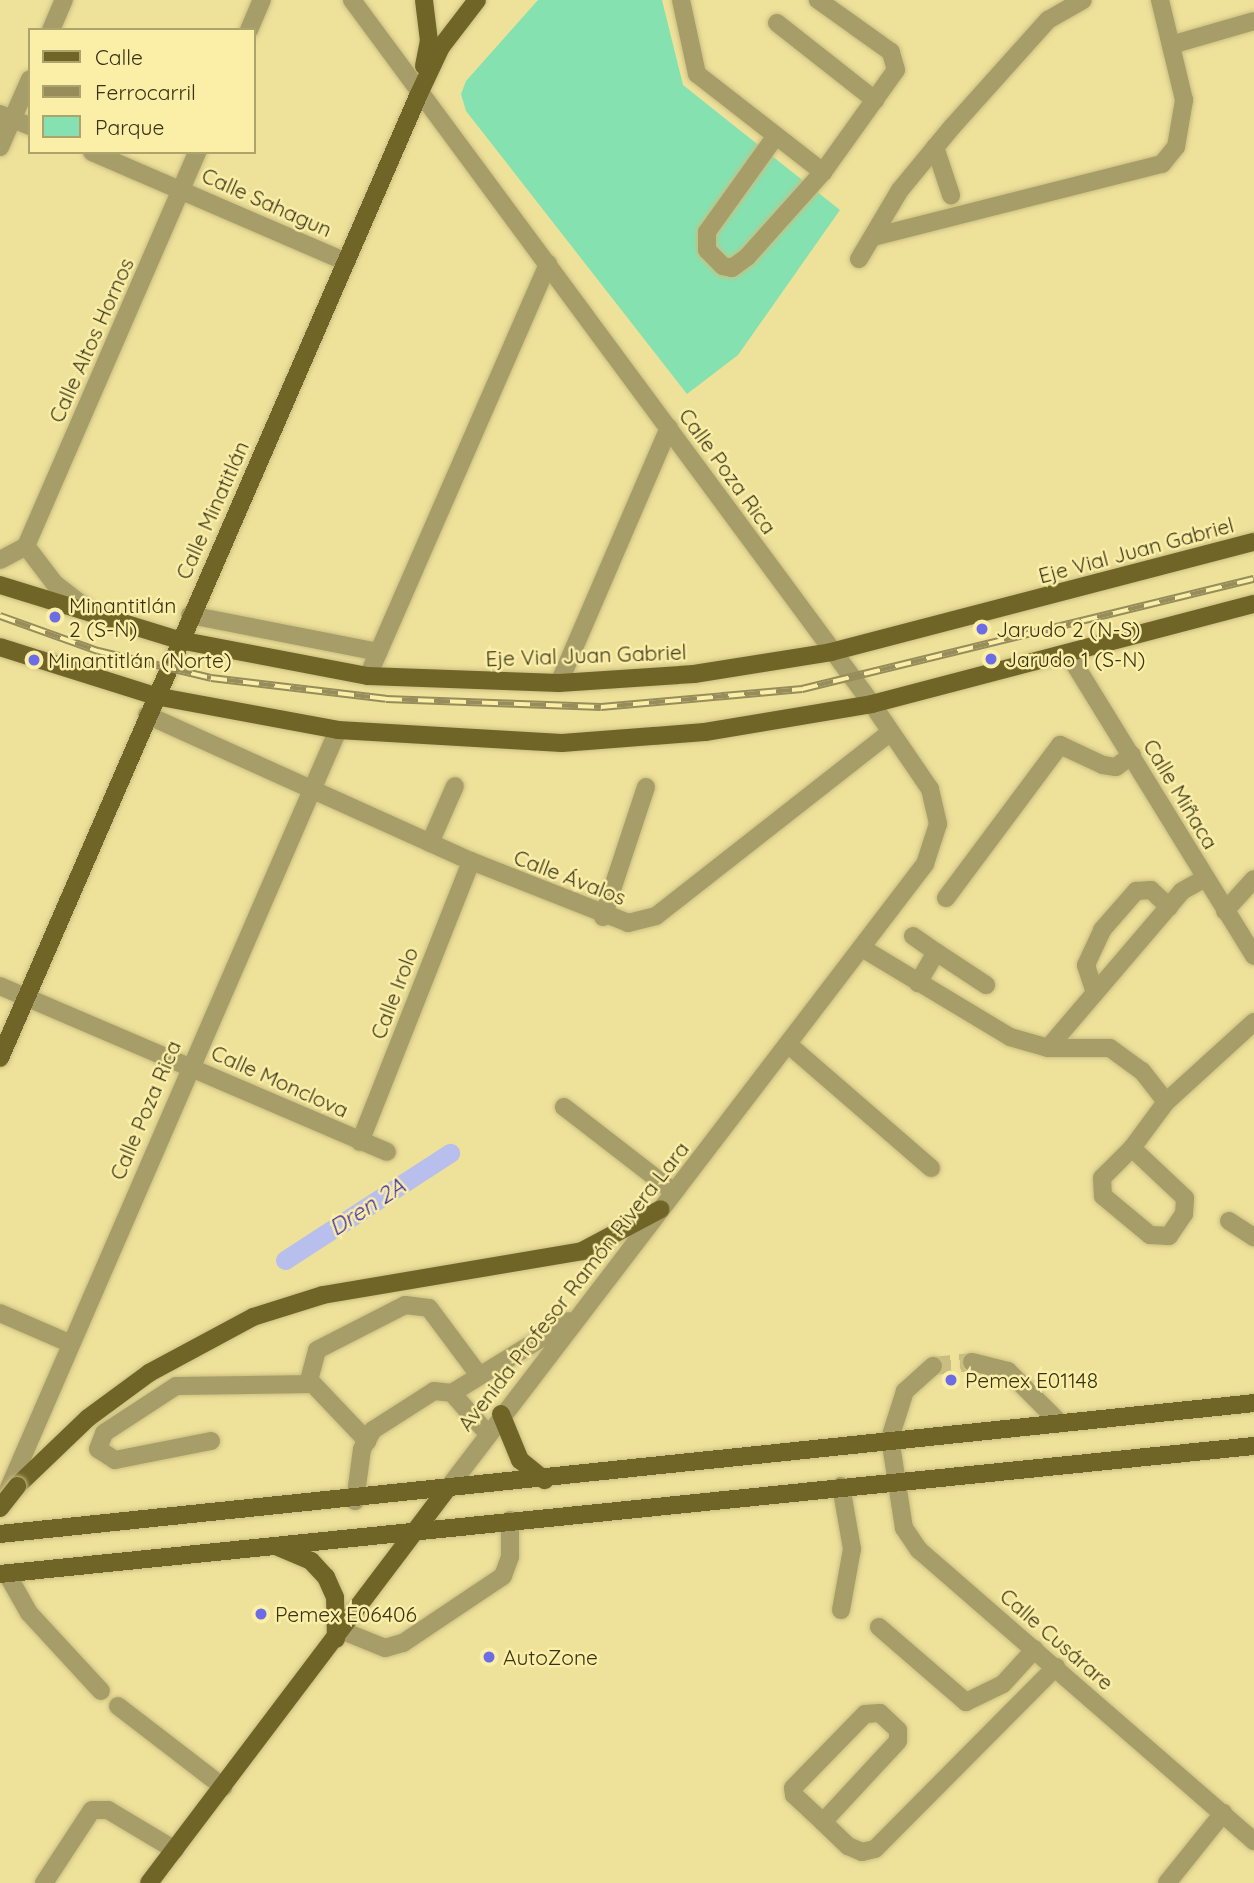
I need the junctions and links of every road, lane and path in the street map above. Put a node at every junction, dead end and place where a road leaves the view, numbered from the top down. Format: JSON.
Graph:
{"nodes":[{"id":1,"x":64,"y":0,"type":"edge"},
{"id":2,"x":262,"y":0,"type":"edge"},
{"id":3,"x":352,"y":0,"type":"edge"},
{"id":4,"x":424,"y":0,"type":"edge"},
{"id":5,"x":477,"y":0,"type":"edge"},
{"id":6,"x":681,"y":0,"type":"edge"},
{"id":7,"x":818,"y":0,"type":"edge"},
{"id":8,"x":1083,"y":0,"type":"edge"},
{"id":9,"x":1160,"y":0,"type":"edge"},
{"id":10,"x":1254,"y":21,"type":"edge"},
{"id":11,"x":777,"y":23,"type":"dead end"},
{"id":12,"x":52,"y":28,"type":"edge"},
{"id":13,"x":250,"y":28,"type":"edge"},
{"id":14,"x":1171,"y":45,"type":"junction"},
{"id":15,"x":28,"y":82,"type":"edge"},
{"id":16,"x":418,"y":96,"type":"junction"},
{"id":17,"x":875,"y":100,"type":"junction"},
{"id":18,"x":6,"y":116,"type":"edge"},
{"id":19,"x":28,"y":125,"type":"edge"},
{"id":20,"x":775,"y":137,"type":"junction"},
{"id":21,"x":0,"y":147,"type":"edge"},
{"id":22,"x":936,"y":147,"type":"junction"},
{"id":23,"x":97,"y":154,"type":"edge"},
{"id":24,"x":196,"y":154,"type":"edge"},
{"id":25,"x":823,"y":172,"type":"junction"},
{"id":26,"x":181,"y":189,"type":"junction"},
{"id":27,"x":951,"y":195,"type":"dead end"},
{"id":28,"x":873,"y":237,"type":"junction"},
{"id":29,"x":859,"y":259,"type":"dead end"},
{"id":30,"x":346,"y":262,"type":"junction"},
{"id":31,"x":548,"y":264,"type":"junction"},
{"id":32,"x":669,"y":428,"type":"junction"},
{"id":33,"x":1254,"y":542,"type":"edge"},
{"id":34,"x":26,"y":546,"type":"junction"},
{"id":35,"x":0,"y":559,"type":"edge"},
{"id":36,"x":0,"y":584,"type":"edge"},
{"id":37,"x":1254,"y":604,"type":"edge"},
{"id":38,"x":190,"y":615,"type":"junction"},
{"id":39,"x":101,"y":618,"type":"junction"},
{"id":40,"x":179,"y":640,"type":"junction"},
{"id":41,"x":0,"y":647,"type":"edge"},
{"id":42,"x":377,"y":652,"type":"junction"},
{"id":43,"x":831,"y":652,"type":"junction"},
{"id":44,"x":1069,"y":655,"type":"junction"},
{"id":45,"x":368,"y":676,"type":"junction"},
{"id":46,"x":559,"y":683,"type":"junction"},
{"id":47,"x":155,"y":696,"type":"junction"},
{"id":48,"x":872,"y":704,"type":"junction"},
{"id":49,"x":147,"y":715,"type":"junction"},
{"id":50,"x":338,"y":730,"type":"junction"},
{"id":51,"x":891,"y":732,"type":"junction"},
{"id":52,"x":1132,"y":755,"type":"junction"},
{"id":53,"x":455,"y":786,"type":"dead end"},
{"id":54,"x":646,"y":786,"type":"dead end"},
{"id":55,"x":311,"y":790,"type":"junction"},
{"id":56,"x":430,"y":843,"type":"junction"},
{"id":57,"x":471,"y":861,"type":"junction"},
{"id":58,"x":1204,"y":879,"type":"junction"},
{"id":59,"x":1254,"y":879,"type":"edge"},
{"id":60,"x":946,"y":898,"type":"dead end"},
{"id":61,"x":1169,"y":906,"type":"junction"},
{"id":62,"x":1225,"y":911,"type":"junction"},
{"id":63,"x":603,"y":917,"type":"junction"},
{"id":64,"x":913,"y":936,"type":"dead end"},
{"id":65,"x":862,"y":948,"type":"junction"},
{"id":66,"x":936,"y":952,"type":"junction"},
{"id":67,"x":1254,"y":956,"type":"edge"},
{"id":68,"x":918,"y":983,"type":"junction"},
{"id":69,"x":986,"y":985,"type":"dead end"},
{"id":70,"x":0,"y":986,"type":"edge"},
{"id":71,"x":1095,"y":993,"type":"junction"},
{"id":72,"x":27,"y":997,"type":"junction"},
{"id":73,"x":1254,"y":1023,"type":"edge"},
{"id":74,"x":789,"y":1045,"type":"junction"},
{"id":75,"x":1048,"y":1048,"type":"junction"},
{"id":76,"x":0,"y":1058,"type":"edge"},
{"id":77,"x":189,"y":1065,"type":"junction"},
{"id":78,"x":1166,"y":1102,"type":"junction"},
{"id":79,"x":564,"y":1107,"type":"dead end"},
{"id":80,"x":360,"y":1142,"type":"junction"},
{"id":81,"x":1132,"y":1148,"type":"junction"},
{"id":82,"x":387,"y":1152,"type":"dead end"},
{"id":83,"x":931,"y":1168,"type":"dead end"},
{"id":84,"x":674,"y":1192,"type":"junction"},
{"id":85,"x":661,"y":1209,"type":"junction"},
{"id":86,"x":1229,"y":1221,"type":"dead end"},
{"id":87,"x":1254,"y":1237,"type":"edge"},
{"id":88,"x":0,"y":1313,"type":"edge"},
{"id":89,"x":579,"y":1315,"type":"junction"},
{"id":90,"x":69,"y":1343,"type":"junction"},
{"id":91,"x":972,"y":1362,"type":"tunnel mouth"},
{"id":92,"x":933,"y":1366,"type":"tunnel mouth"},
{"id":93,"x":479,"y":1375,"type":"junction"},
{"id":94,"x":307,"y":1384,"type":"junction"},
{"id":95,"x":452,"y":1393,"type":"junction"},
{"id":96,"x":1254,"y":1403,"type":"edge"},
{"id":97,"x":502,"y":1414,"type":"junction"},
{"id":98,"x":1060,"y":1423,"type":"junction"},
{"id":99,"x":488,"y":1434,"type":"junction"},
{"id":100,"x":890,"y":1438,"type":"junction"},
{"id":101,"x":367,"y":1440,"type":"junction"},
{"id":102,"x":211,"y":1441,"type":"dead end"},
{"id":103,"x":1254,"y":1446,"type":"edge"},
{"id":104,"x":545,"y":1480,"type":"junction"},
{"id":105,"x":894,"y":1481,"type":"junction"},
{"id":106,"x":841,"y":1486,"type":"junction"},
{"id":107,"x":445,"y":1492,"type":"junction"},
{"id":108,"x":355,"y":1501,"type":"junction"},
{"id":109,"x":0,"y":1509,"type":"edge"},
{"id":110,"x":510,"y":1520,"type":"junction"},
{"id":111,"x":418,"y":1530,"type":"junction"},
{"id":112,"x":0,"y":1534,"type":"edge"},
{"id":113,"x":268,"y":1545,"type":"junction"},
{"id":114,"x":4,"y":1574,"type":"edge"},
{"id":115,"x":841,"y":1609,"type":"dead end"},
{"id":116,"x":879,"y":1627,"type":"dead end"},
{"id":117,"x":339,"y":1636,"type":"junction"},
{"id":118,"x":1035,"y":1649,"type":"junction"},
{"id":119,"x":1056,"y":1667,"type":"junction"},
{"id":120,"x":1003,"y":1684,"type":"junction"},
{"id":121,"x":101,"y":1691,"type":"dead end"},
{"id":122,"x":1022,"y":1702,"type":"junction"},
{"id":123,"x":118,"y":1706,"type":"dead end"},
{"id":124,"x":223,"y":1787,"type":"junction"},
{"id":125,"x":1223,"y":1813,"type":"junction"},
{"id":126,"x":823,"y":1822,"type":"junction"},
{"id":127,"x":1254,"y":1841,"type":"edge"},
{"id":128,"x":175,"y":1850,"type":"junction"},
{"id":129,"x":44,"y":1883,"type":"edge"},
{"id":130,"x":149,"y":1883,"type":"edge"},
{"id":131,"x":1167,"y":1883,"type":"edge"}],
"edges":[{"from":1,"to":12,"type":"street"},
{"from":2,"to":13,"type":"street"},
{"from":3,"to":16,"type":"street","name":"Calle Poza Rica"},
{"from":4,"to":16,"type":"main road"},
{"from":5,"to":16,"type":"main road"},
{"from":6,"to":20,"type":"street"},
{"from":7,"to":17,"type":"street"},
{"from":8,"to":22,"type":"street"},
{"from":9,"to":14,"type":"street"},
{"from":10,"to":14,"type":"street"},
{"from":11,"to":17,"type":"street"},
{"from":14,"to":28,"type":"street"},
{"from":15,"to":18,"type":"street"},
{"from":16,"to":30,"type":"main road","name":"Calle Minatitlán"},
{"from":16,"to":31,"type":"street","name":"Calle Poza Rica"},
{"from":17,"to":25,"type":"street"},
{"from":18,"to":19,"type":"street"},
{"from":18,"to":21,"type":"street"},
{"from":20,"to":25,"type":"street"},
{"from":20,"to":25,"type":"street"},
{"from":22,"to":27,"type":"street"},
{"from":22,"to":28,"type":"street"},
{"from":23,"to":26,"type":"street","name":"Calle Sahagun"},
{"from":24,"to":26,"type":"street","name":"Calle Altos Hornos"},
{"from":26,"to":30,"type":"street","name":"Calle Sahagun"},
{"from":26,"to":34,"type":"street","name":"Calle Altos Hornos"},
{"from":28,"to":29,"type":"street"},
{"from":30,"to":38,"type":"main road","name":"Calle Minatitlán"},
{"from":31,"to":32,"type":"street","name":"Calle Poza Rica"},
{"from":31,"to":42,"type":"street"},
{"from":32,"to":43,"type":"street","name":"Calle Poza Rica"},
{"from":32,"to":46,"type":"street"},
{"from":33,"to":43,"type":"main road","name":"Eje Vial Juan Gabriel"},
{"from":34,"to":35,"type":"street"},
{"from":34,"to":39,"type":"street"},
{"from":36,"to":39,"type":"main road","name":"Eje Vial Juan Gabriel"},
{"from":37,"to":44,"type":"main road"},
{"from":38,"to":40,"type":"main road","name":"Calle Minatitlán"},
{"from":38,"to":42,"type":"street"},
{"from":39,"to":40,"type":"main road","name":"Eje Vial Juan Gabriel"},
{"from":40,"to":45,"type":"main road","name":"Eje Vial Juan Gabriel"},
{"from":40,"to":47,"type":"main road","name":"Calle Minatitlán"},
{"from":41,"to":47,"type":"main road"},
{"from":42,"to":45,"type":"street"},
{"from":43,"to":46,"type":"main road","name":"Eje Vial Juan Gabriel"},
{"from":43,"to":48,"type":"street","name":"Calle Poza Rica"},
{"from":44,"to":48,"type":"main road"},
{"from":44,"to":52,"type":"street","name":"Calle Miñaca"},
{"from":45,"to":46,"type":"main road","name":"Eje Vial Juan Gabriel"},
{"from":47,"to":49,"type":"main road","name":"Calle Minatitlán"},
{"from":47,"to":50,"type":"main road"},
{"from":48,"to":50,"type":"main road"},
{"from":48,"to":51,"type":"street","name":"Avenida Profesor Ramón Rivera Lara"},
{"from":49,"to":55,"type":"street","name":"Calle Ávalos"},
{"from":49,"to":72,"type":"main road","name":"Calle Minatitlán"},
{"from":50,"to":55,"type":"street","name":"Calle Poza Rica"},
{"from":51,"to":63,"type":"street","name":"Calle Ávalos"},
{"from":51,"to":65,"type":"street","name":"Avenida Profesor Ramón Rivera Lara"},
{"from":52,"to":58,"type":"street","name":"Calle Miñaca"},
{"from":52,"to":60,"type":"street"},
{"from":53,"to":56,"type":"street"},
{"from":54,"to":63,"type":"street"},
{"from":55,"to":56,"type":"street","name":"Calle Ávalos"},
{"from":55,"to":77,"type":"street","name":"Calle Poza Rica"},
{"from":56,"to":57,"type":"street","name":"Calle Ávalos"},
{"from":57,"to":63,"type":"street","name":"Calle Ávalos"},
{"from":57,"to":80,"type":"street","name":"Calle Irolo"},
{"from":58,"to":61,"type":"street"},
{"from":58,"to":62,"type":"street","name":"Calle Miñaca"},
{"from":59,"to":62,"type":"street"},
{"from":61,"to":71,"type":"street"},
{"from":61,"to":71,"type":"street"},
{"from":62,"to":67,"type":"street","name":"Calle Miñaca"},
{"from":64,"to":66,"type":"street"},
{"from":65,"to":68,"type":"street"},
{"from":65,"to":74,"type":"street","name":"Avenida Profesor Ramón Rivera Lara"},
{"from":66,"to":68,"type":"street"},
{"from":66,"to":69,"type":"street"},
{"from":68,"to":75,"type":"street"},
{"from":70,"to":72,"type":"street","name":"Calle Monclova"},
{"from":71,"to":75,"type":"street"},
{"from":72,"to":76,"type":"main road","name":"Calle Minatitlán"},
{"from":72,"to":77,"type":"street","name":"Calle Monclova"},
{"from":73,"to":78,"type":"street"},
{"from":74,"to":83,"type":"street"},
{"from":74,"to":84,"type":"street","name":"Avenida Profesor Ramón Rivera Lara"},
{"from":75,"to":78,"type":"street"},
{"from":77,"to":80,"type":"street","name":"Calle Monclova"},
{"from":77,"to":90,"type":"street","name":"Calle Poza Rica"},
{"from":78,"to":81,"type":"street"},
{"from":79,"to":84,"type":"street"},
{"from":80,"to":82,"type":"street","name":"Calle Monclova"},
{"from":81,"to":81,"type":"street"},
{"from":84,"to":85,"type":"street","name":"Avenida Profesor Ramón Rivera Lara"},
{"from":85,"to":89,"type":"street","name":"Avenida Profesor Ramón Rivera Lara"},
{"from":85,"to":109,"type":"main road","bridge":true},
{"from":86,"to":87,"type":"street"},
{"from":88,"to":90,"type":"street"},
{"from":89,"to":93,"type":"street"},
{"from":89,"to":97,"type":"street","name":"Avenida Profesor Ramón Rivera Lara"},
{"from":90,"to":109,"type":"street","name":"Calle Poza Rica"},
{"from":91,"to":98,"type":"street"},
{"from":92,"to":100,"type":"street"},
{"from":93,"to":94,"type":"street"},
{"from":93,"to":95,"type":"street"},
{"from":94,"to":101,"type":"street"},
{"from":94,"to":102,"type":"street"},
{"from":95,"to":99,"type":"street"},
{"from":95,"to":101,"type":"street"},
{"from":96,"to":98,"type":"main road"},
{"from":97,"to":99,"type":"street","name":"Avenida Profesor Ramón Rivera Lara"},
{"from":97,"to":104,"type":"main road"},
{"from":98,"to":100,"type":"main road"},
{"from":99,"to":107,"type":"street","name":"Avenida Profesor Ramón Rivera Lara"},
{"from":100,"to":104,"type":"main road"},
{"from":100,"to":105,"type":"street","name":"Calle Cusárare"},
{"from":101,"to":108,"type":"street"},
{"from":103,"to":105,"type":"main road"},
{"from":104,"to":107,"type":"main road"},
{"from":105,"to":106,"type":"main road"},
{"from":105,"to":118,"type":"street","name":"Calle Cusárare"},
{"from":106,"to":110,"type":"main road"},
{"from":106,"to":115,"type":"street"},
{"from":107,"to":108,"type":"main road"},
{"from":107,"to":111,"type":"main road","name":"Avenida Profesor Ramón Rivera Lara"},
{"from":108,"to":112,"type":"main road"},
{"from":110,"to":111,"type":"main road"},
{"from":110,"to":117,"type":"street"},
{"from":111,"to":113,"type":"main road"},
{"from":111,"to":117,"type":"main road","name":"Avenida Profesor Ramón Rivera Lara"},
{"from":113,"to":114,"type":"main road"},
{"from":113,"to":117,"type":"main road"},
{"from":114,"to":121,"type":"street"},
{"from":116,"to":120,"type":"street"},
{"from":117,"to":124,"type":"main road","name":"Avenida Profesor Ramón Rivera Lara"},
{"from":118,"to":119,"type":"street","name":"Calle Cusárare"},
{"from":118,"to":120,"type":"street"},
{"from":119,"to":122,"type":"street"},
{"from":119,"to":125,"type":"street","name":"Calle Cusárare"},
{"from":120,"to":122,"type":"street"},
{"from":122,"to":126,"type":"street"},
{"from":123,"to":124,"type":"street"},
{"from":124,"to":128,"type":"main road","name":"Avenida Profesor Ramón Rivera Lara"},
{"from":125,"to":127,"type":"street","name":"Calle Cusárare"},
{"from":125,"to":131,"type":"street"},
{"from":126,"to":126,"type":"street"},
{"from":128,"to":129,"type":"street"},
{"from":128,"to":130,"type":"main road","name":"Avenida Profesor Ramón Rivera Lara"}]}
